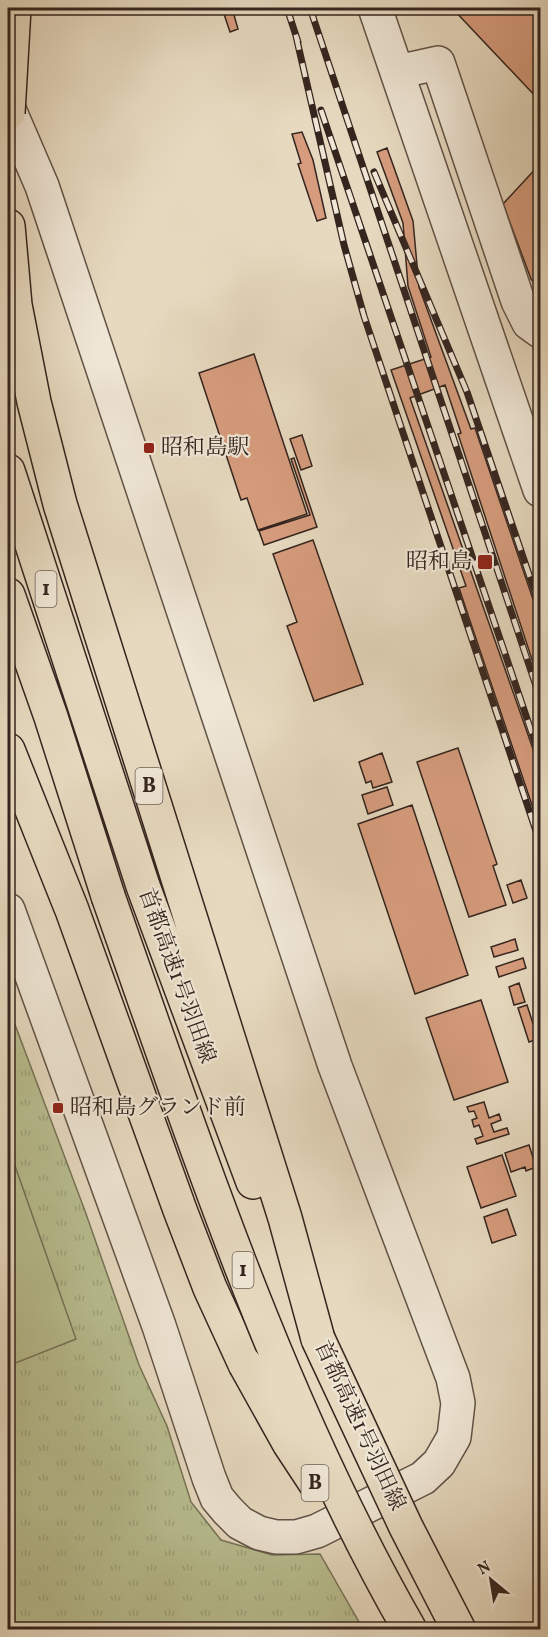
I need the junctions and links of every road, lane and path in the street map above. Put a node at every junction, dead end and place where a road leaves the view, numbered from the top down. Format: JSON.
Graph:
{"nodes":[{"id":1,"x":14,"y":8,"type":"edge"},
{"id":2,"x":375,"y":8,"type":"edge"},
{"id":3,"x":397,"y":72,"type":"junction"},
{"id":4,"x":8,"y":107,"type":"edge"},
{"id":5,"x":8,"y":113,"type":"edge"},
{"id":6,"x":8,"y":226,"type":"edge"},
{"id":7,"x":540,"y":331,"type":"edge"},
{"id":8,"x":8,"y":471,"type":"edge"},
{"id":9,"x":540,"y":490,"type":"edge"},
{"id":10,"x":8,"y":595,"type":"edge"},
{"id":11,"x":8,"y":750,"type":"edge"},
{"id":12,"x":8,"y":910,"type":"edge"},
{"id":13,"x":318,"y":1339,"type":"junction"},
{"id":14,"x":392,"y":1598,"type":"junction"},
{"id":15,"x":410,"y":1629,"type":"edge"},
{"id":16,"x":459,"y":1629,"type":"edge"}],
"edges":[{"from":1,"to":5,"type":"highway","bridge":true},
{"from":2,"to":3,"type":"street"},
{"from":3,"to":7,"type":"street"},
{"from":3,"to":9,"type":"street"},
{"from":4,"to":12,"type":"street"},
{"from":6,"to":13,"type":"highway","number":"B"},
{"from":8,"to":13,"type":"highway","name":"首都高速1号羽田線","number":"1"},
{"from":10,"to":14,"type":"highway","name":"首都高速1号羽田線","number":"1","bridge":true},
{"from":11,"to":14,"type":"highway","number":"B","bridge":true},
{"from":13,"to":16,"type":"highway","name":"首都高速1号羽田線","number":"1","bridge":true},
{"from":14,"to":15,"type":"highway","name":"首都高速1号羽田線","number":"1","bridge":true}]}
